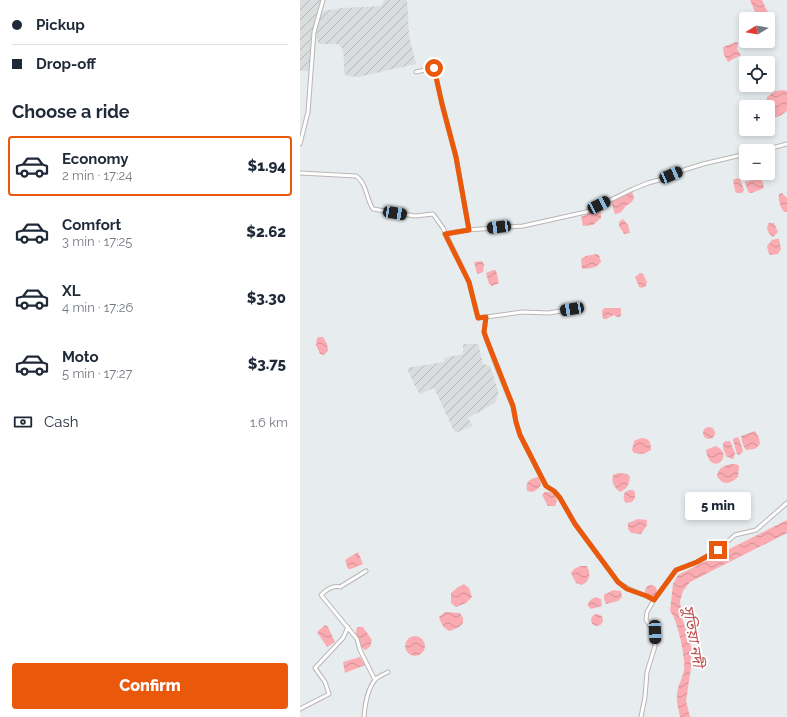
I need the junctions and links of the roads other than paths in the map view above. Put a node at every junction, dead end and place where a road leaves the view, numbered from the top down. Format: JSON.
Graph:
{"nodes":[{"id":1,"x":323,"y":0,"type":"edge"},
{"id":2,"x":416,"y":72,"type":"dead end"},
{"id":3,"x":300,"y":144,"type":"edge"},
{"id":4,"x":787,"y":144,"type":"edge"},
{"id":5,"x":775,"y":147,"type":"edge"},
{"id":6,"x":739,"y":156,"type":"edge"},
{"id":7,"x":300,"y":173,"type":"edge"},
{"id":8,"x":469,"y":230,"type":"junction"},
{"id":9,"x":445,"y":234,"type":"junction"},
{"id":10,"x":572,"y":309,"type":"dead end"},
{"id":11,"x":486,"y":317,"type":"junction"},
{"id":12,"x":787,"y":503,"type":"edge"},
{"id":13,"x":366,"y":571,"type":"dead end"},
{"id":14,"x":654,"y":600,"type":"junction"},
{"id":15,"x":348,"y":627,"type":"junction"},
{"id":16,"x":388,"y":672,"type":"dead end"},
{"id":17,"x":375,"y":680,"type":"junction"},
{"id":18,"x":300,"y":709,"type":"edge"},
{"id":19,"x":364,"y":717,"type":"edge"},
{"id":20,"x":641,"y":717,"type":"edge"}],
"edges":[{"from":1,"to":3,"type":"street"},
{"from":2,"to":8,"type":"street"},
{"from":4,"to":5,"type":"street"},
{"from":6,"to":8,"type":"street"},
{"from":7,"to":9,"type":"street"},
{"from":8,"to":9,"type":"street"},
{"from":9,"to":11,"type":"street"},
{"from":10,"to":11,"type":"street"},
{"from":11,"to":14,"type":"street"},
{"from":12,"to":14,"type":"street"},
{"from":13,"to":15,"type":"street"},
{"from":14,"to":20,"type":"street"},
{"from":15,"to":17,"type":"street"},
{"from":15,"to":18,"type":"street"},
{"from":16,"to":17,"type":"street"},
{"from":17,"to":19,"type":"street"}]}
